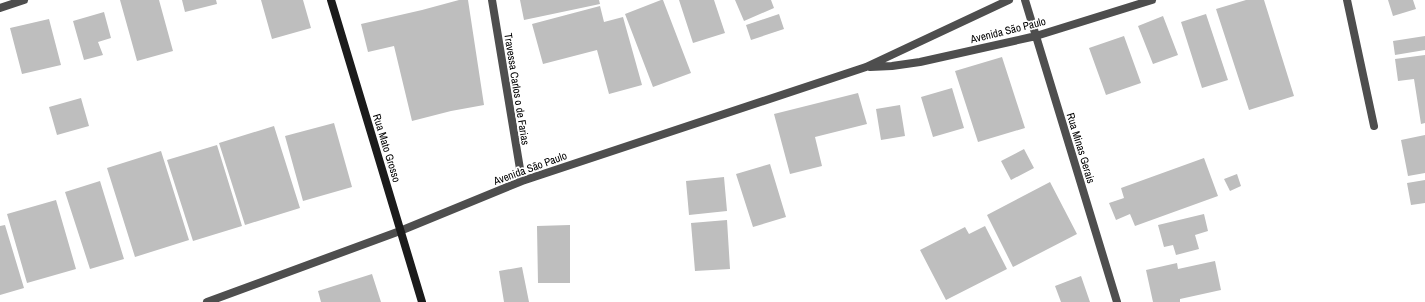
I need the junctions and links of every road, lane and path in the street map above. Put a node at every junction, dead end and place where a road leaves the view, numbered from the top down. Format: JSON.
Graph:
{"nodes":[{"id":1,"x":24,"y":0,"type":"edge"},
{"id":2,"x":331,"y":0,"type":"edge"},
{"id":3,"x":492,"y":0,"type":"edge"},
{"id":4,"x":1009,"y":0,"type":"edge"},
{"id":5,"x":1025,"y":0,"type":"edge"},
{"id":6,"x":1152,"y":0,"type":"edge"},
{"id":7,"x":1347,"y":0,"type":"edge"},
{"id":8,"x":0,"y":8,"type":"edge"},
{"id":9,"x":1036,"y":36,"type":"junction"},
{"id":10,"x":866,"y":67,"type":"junction"},
{"id":11,"x":1374,"y":126,"type":"dead end"},
{"id":12,"x":522,"y":181,"type":"junction"},
{"id":13,"x":400,"y":231,"type":"junction"},
{"id":14,"x":207,"y":302,"type":"edge"},
{"id":15,"x":422,"y":302,"type":"edge"},
{"id":16,"x":1117,"y":302,"type":"edge"}],
"edges":[{"from":1,"to":8,"type":"street"},
{"from":2,"to":13,"type":"street","name":"Rua Mato Grosso"},
{"from":3,"to":12,"type":"street","name":"Travessa Carlos o de Farias"},
{"from":4,"to":10,"type":"street","name":"Avenida São Paulo"},
{"from":5,"to":9,"type":"street","name":"Rua Minas Gerais"},
{"from":6,"to":9,"type":"street","name":"Avenida São Paulo"},
{"from":7,"to":11,"type":"street"},
{"from":9,"to":10,"type":"street","name":"Avenida São Paulo"},
{"from":9,"to":16,"type":"street","name":"Rua Minas Gerais"},
{"from":10,"to":12,"type":"street","name":"Avenida São Paulo"},
{"from":12,"to":13,"type":"street","name":"Avenida São Paulo"},
{"from":13,"to":14,"type":"street","name":"Avenida São Paulo"},
{"from":13,"to":15,"type":"street","name":"Rua Mato Grosso"}]}
